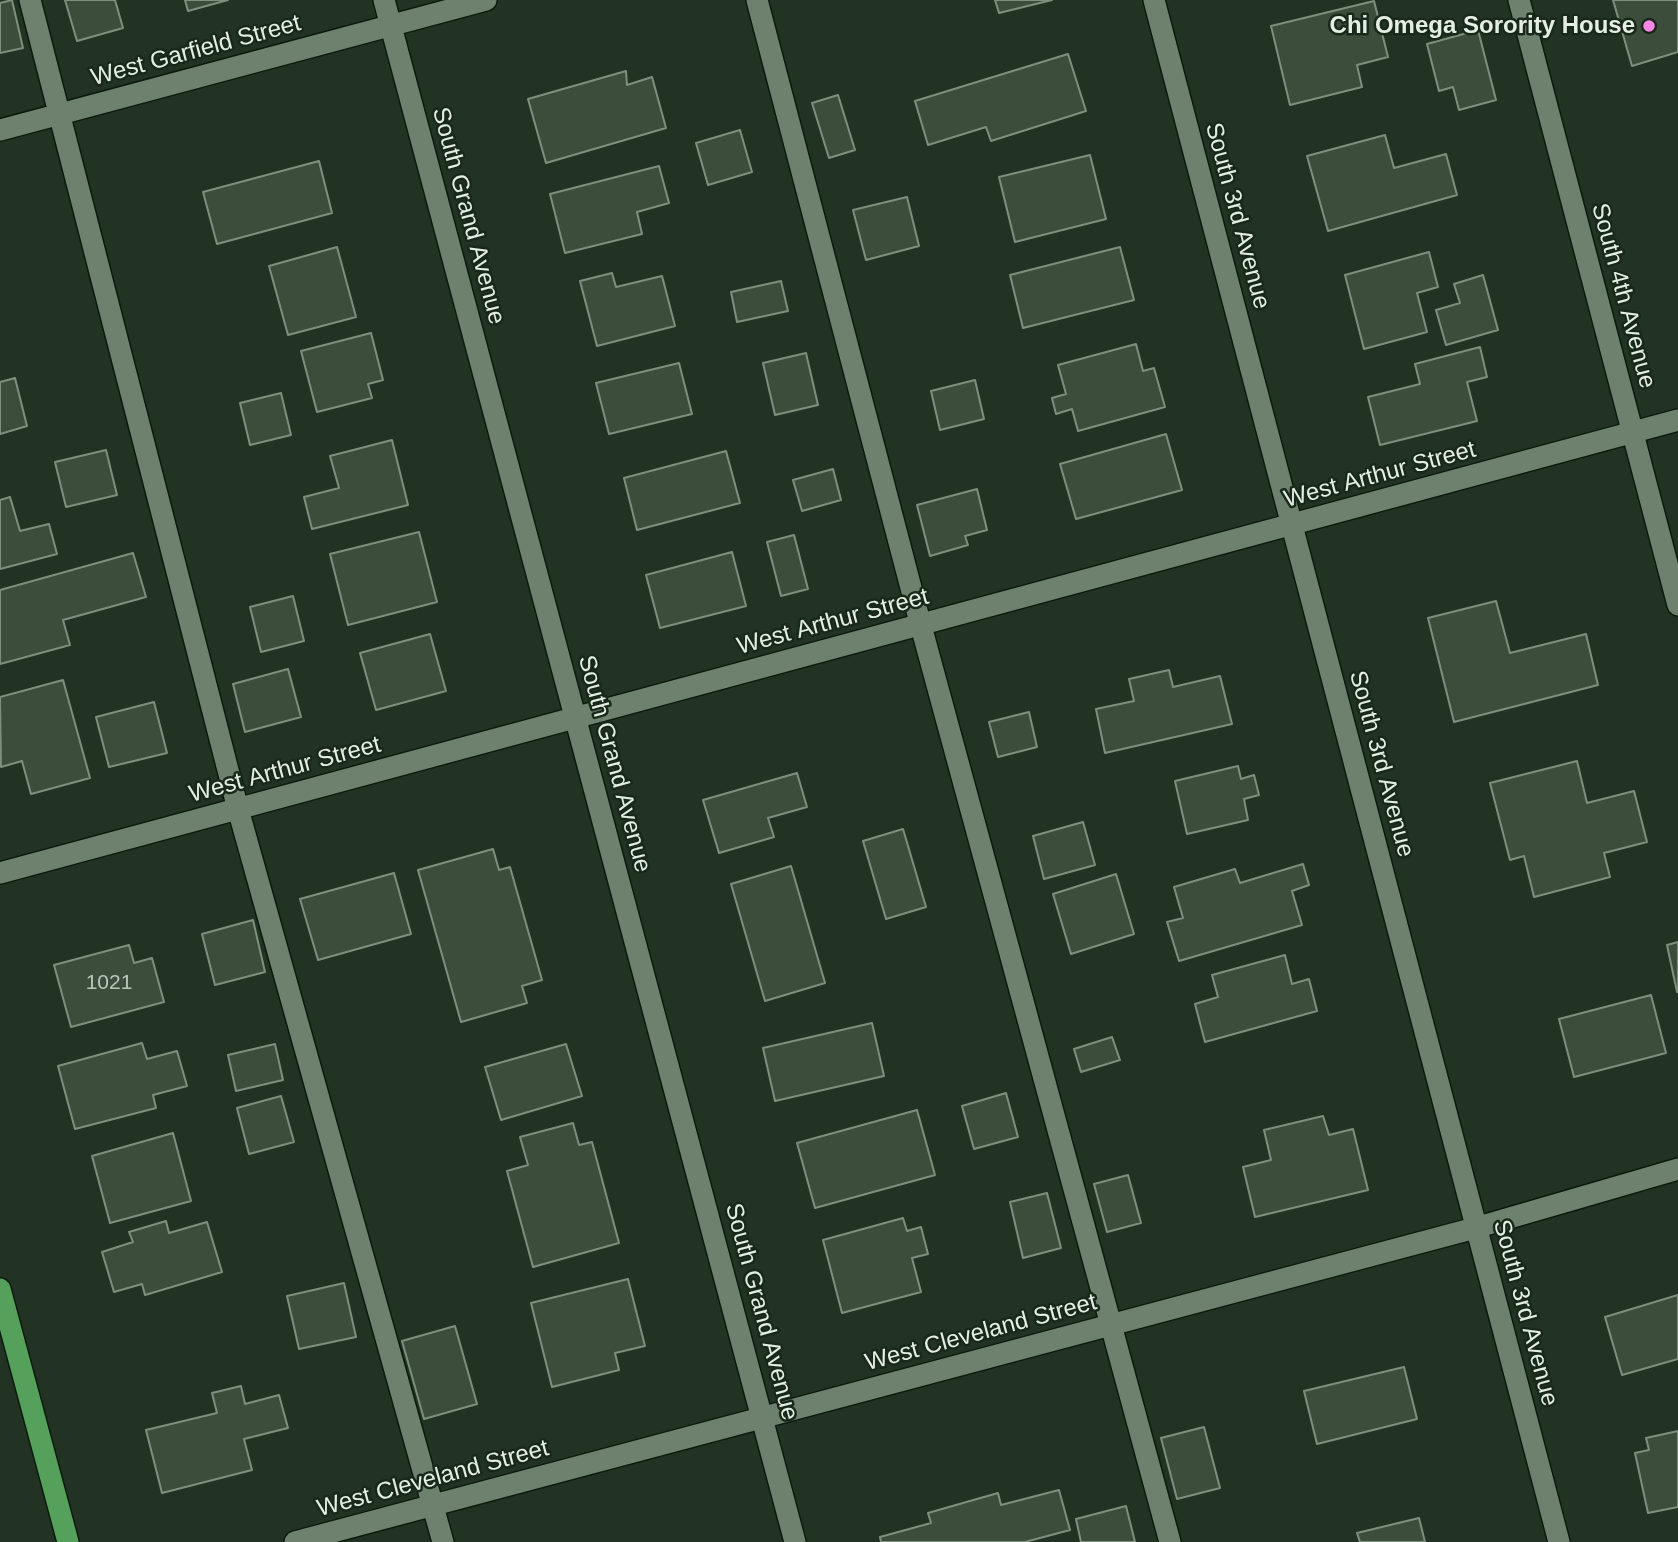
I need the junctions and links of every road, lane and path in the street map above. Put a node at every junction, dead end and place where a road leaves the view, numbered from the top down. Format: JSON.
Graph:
{"nodes":[{"id":1,"x":30,"y":0,"type":"edge"},
{"id":2,"x":384,"y":0,"type":"edge"},
{"id":3,"x":486,"y":0,"type":"edge"},
{"id":4,"x":757,"y":0,"type":"edge"},
{"id":5,"x":1154,"y":0,"type":"edge"},
{"id":6,"x":1519,"y":0,"type":"edge"},
{"id":7,"x":391,"y":26,"type":"junction"},
{"id":8,"x":58,"y":115,"type":"junction"},
{"id":9,"x":0,"y":130,"type":"edge"},
{"id":10,"x":1678,"y":420,"type":"edge"},
{"id":11,"x":1631,"y":433,"type":"junction"},
{"id":12,"x":1292,"y":526,"type":"junction"},
{"id":13,"x":1678,"y":605,"type":"edge"},
{"id":14,"x":921,"y":626,"type":"junction"},
{"id":15,"x":575,"y":719,"type":"junction"},
{"id":16,"x":238,"y":809,"type":"junction"},
{"id":17,"x":0,"y":873,"type":"edge"},
{"id":18,"x":1678,"y":1168,"type":"edge"},
{"id":19,"x":1475,"y":1228,"type":"junction"},
{"id":20,"x":0,"y":1289,"type":"edge"},
{"id":21,"x":1111,"y":1326,"type":"junction"},
{"id":22,"x":762,"y":1419,"type":"junction"},
{"id":23,"x":434,"y":1507,"type":"junction"},
{"id":24,"x":68,"y":1542,"type":"edge"},
{"id":25,"x":295,"y":1542,"type":"edge"},
{"id":26,"x":443,"y":1542,"type":"edge"},
{"id":27,"x":795,"y":1542,"type":"edge"},
{"id":28,"x":1170,"y":1542,"type":"edge"},
{"id":29,"x":1559,"y":1542,"type":"edge"}],
"edges":[{"from":1,"to":8,"type":"street"},
{"from":2,"to":7,"type":"street","name":"South Grand Avenue"},
{"from":3,"to":7,"type":"street","name":"West Garfield Street"},
{"from":4,"to":14,"type":"street"},
{"from":5,"to":12,"type":"street","name":"South 3rd Avenue"},
{"from":6,"to":11,"type":"street","name":"South 4th Avenue"},
{"from":7,"to":8,"type":"street","name":"West Garfield Street"},
{"from":7,"to":15,"type":"street","name":"South Grand Avenue"},
{"from":8,"to":9,"type":"street","name":"West Garfield Street"},
{"from":8,"to":16,"type":"street"},
{"from":10,"to":11,"type":"street","name":"West Arthur Street"},
{"from":11,"to":12,"type":"street","name":"West Arthur Street"},
{"from":11,"to":13,"type":"street","name":"South 4th Avenue"},
{"from":12,"to":14,"type":"street","name":"West Arthur Street"},
{"from":12,"to":19,"type":"street","name":"South 3rd Avenue"},
{"from":14,"to":15,"type":"street","name":"West Arthur Street"},
{"from":14,"to":21,"type":"street"},
{"from":15,"to":16,"type":"street","name":"West Arthur Street"},
{"from":15,"to":22,"type":"street","name":"South Grand Avenue"},
{"from":16,"to":17,"type":"street","name":"West Arthur Street"},
{"from":16,"to":23,"type":"street"},
{"from":18,"to":19,"type":"street","name":"West Cleveland Street"},
{"from":19,"to":21,"type":"street","name":"West Cleveland Street"},
{"from":19,"to":29,"type":"street","name":"South 3rd Avenue"},
{"from":20,"to":24,"type":"main road"},
{"from":21,"to":22,"type":"street","name":"West Cleveland Street"},
{"from":21,"to":28,"type":"street"},
{"from":22,"to":23,"type":"street","name":"West Cleveland Street"},
{"from":22,"to":27,"type":"street","name":"South Grand Avenue"},
{"from":23,"to":25,"type":"street","name":"West Cleveland Street"},
{"from":23,"to":26,"type":"street"}]}
